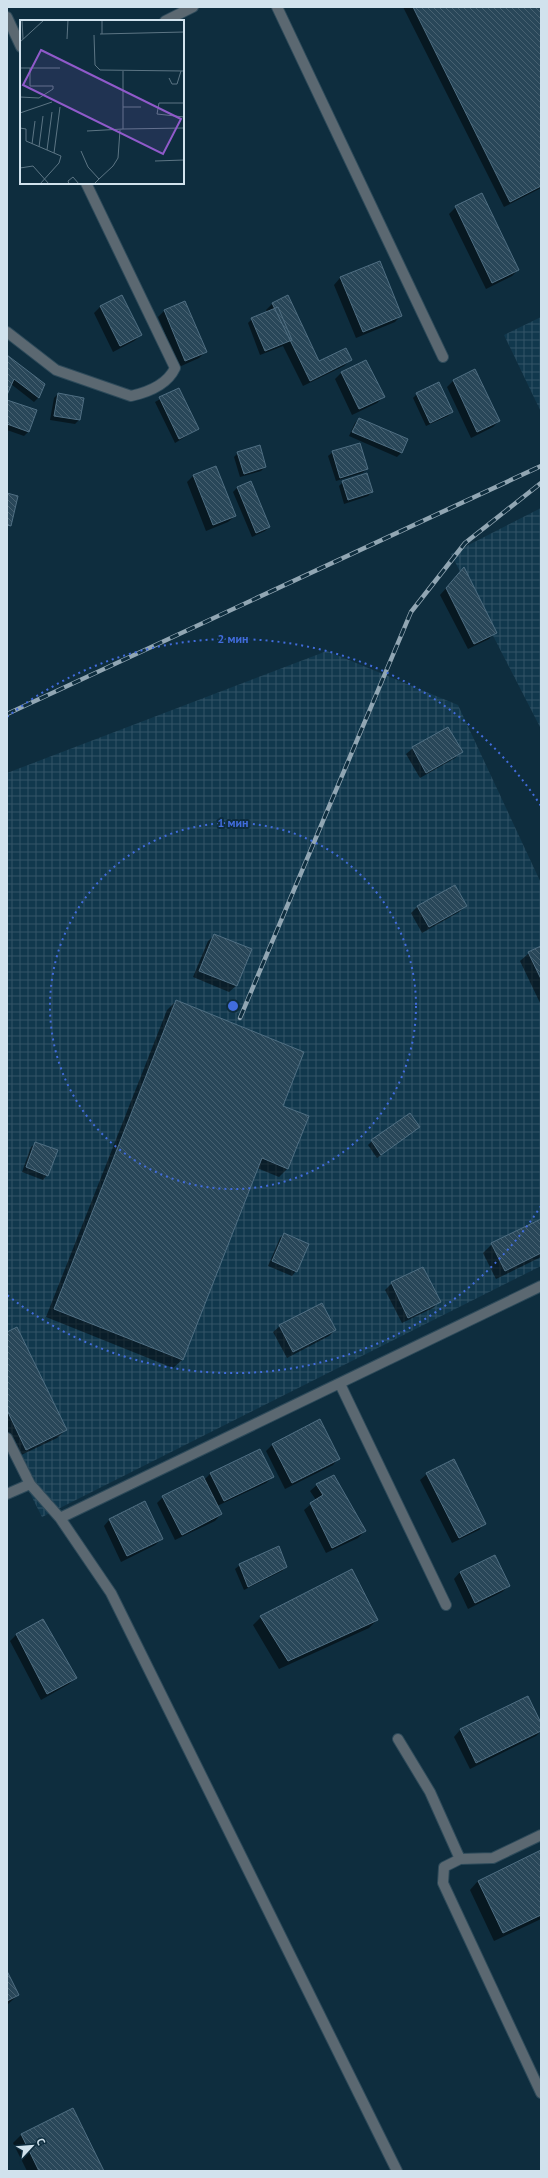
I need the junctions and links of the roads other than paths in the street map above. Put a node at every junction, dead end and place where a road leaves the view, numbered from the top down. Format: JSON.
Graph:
{"nodes":[{"id":1,"x":193,"y":7,"type":"edge"},
{"id":2,"x":277,"y":7,"type":"edge"},
{"id":3,"x":7,"y":17,"type":"edge"},
{"id":4,"x":167,"y":20,"type":"edge"},
{"id":5,"x":20,"y":45,"type":"edge"},
{"id":6,"x":86,"y":184,"type":"edge"},
{"id":7,"x":7,"y":332,"type":"edge"},
{"id":8,"x":443,"y":357,"type":"dead end"},
{"id":9,"x":541,"y":1286,"type":"edge"},
{"id":10,"x":340,"y":1384,"type":"junction"},
{"id":11,"x":7,"y":1438,"type":"edge"},
{"id":12,"x":30,"y":1484,"type":"junction"},
{"id":13,"x":7,"y":1494,"type":"edge"},
{"id":14,"x":60,"y":1518,"type":"junction"},
{"id":15,"x":446,"y":1605,"type":"dead end"},
{"id":16,"x":398,"y":1739,"type":"dead end"},
{"id":17,"x":541,"y":1836,"type":"edge"},
{"id":18,"x":460,"y":1859,"type":"junction"},
{"id":19,"x":541,"y":2093,"type":"edge"},
{"id":20,"x":397,"y":2171,"type":"edge"}],
"edges":[{"from":1,"to":4,"type":"street"},
{"from":2,"to":8,"type":"street"},
{"from":3,"to":5,"type":"street"},
{"from":6,"to":7,"type":"street"},
{"from":9,"to":10,"type":"street"},
{"from":10,"to":14,"type":"street"},
{"from":10,"to":15,"type":"street"},
{"from":11,"to":12,"type":"street"},
{"from":12,"to":13,"type":"street"},
{"from":12,"to":14,"type":"street"},
{"from":14,"to":20,"type":"street"},
{"from":16,"to":18,"type":"street"},
{"from":17,"to":18,"type":"street"},
{"from":18,"to":19,"type":"street"}]}
